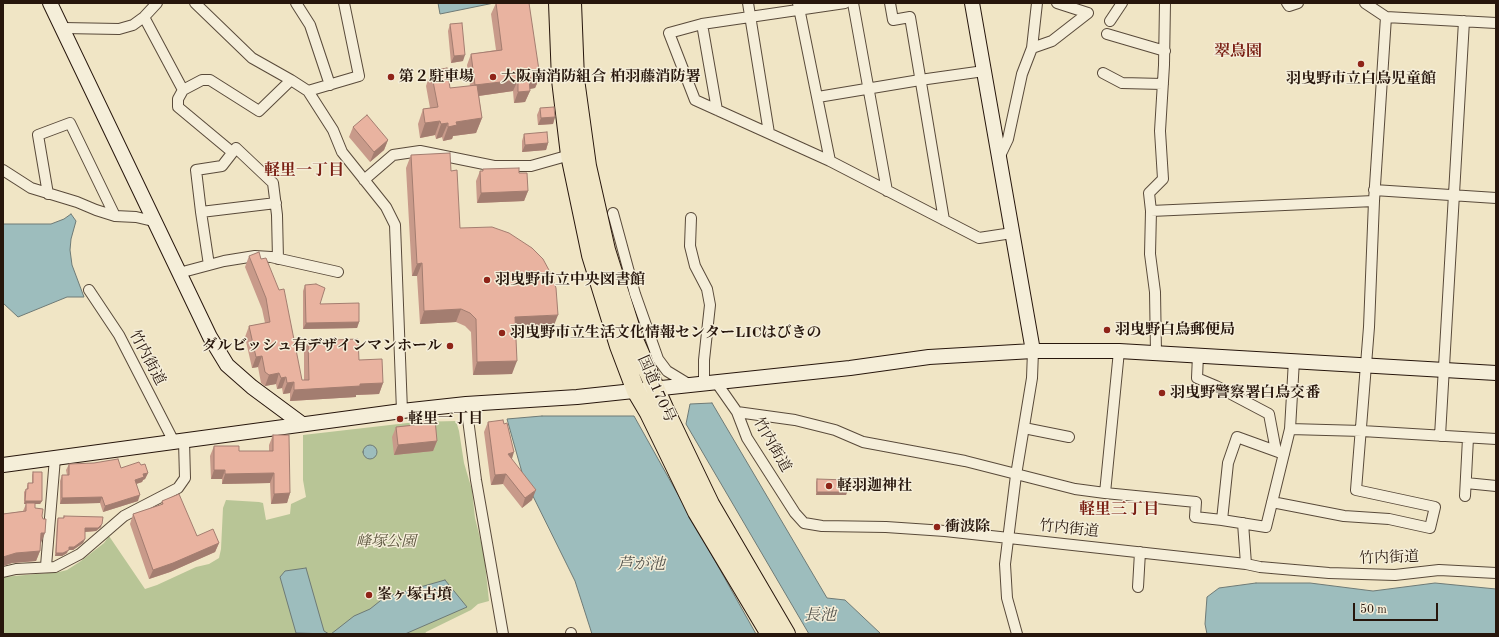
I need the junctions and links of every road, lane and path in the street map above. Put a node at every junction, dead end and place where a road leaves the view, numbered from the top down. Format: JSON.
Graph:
{"nodes":[{"id":1,"x":50,"y":3,"type":"edge"},
{"id":2,"x":157,"y":3,"type":"edge"},
{"id":3,"x":195,"y":3,"type":"edge"},
{"id":4,"x":296,"y":3,"type":"edge"},
{"id":5,"x":344,"y":3,"type":"edge"},
{"id":6,"x":558,"y":3,"type":"edge"},
{"id":7,"x":572,"y":3,"type":"edge"},
{"id":8,"x":748,"y":3,"type":"edge"},
{"id":9,"x":845,"y":3,"type":"edge"},
{"id":10,"x":853,"y":3,"type":"edge"},
{"id":11,"x":890,"y":3,"type":"edge"},
{"id":12,"x":972,"y":3,"type":"edge"},
{"id":13,"x":1037,"y":3,"type":"edge"},
{"id":14,"x":1057,"y":3,"type":"edge"},
{"id":15,"x":1122,"y":3,"type":"edge"},
{"id":16,"x":1165,"y":3,"type":"edge"},
{"id":17,"x":1287,"y":3,"type":"edge"},
{"id":18,"x":1298,"y":3,"type":"edge"},
{"id":19,"x":1365,"y":3,"type":"edge"},
{"id":20,"x":799,"y":6,"type":"edge"},
{"id":21,"x":750,"y":16,"type":"junction"},
{"id":22,"x":144,"y":17,"type":"junction"},
{"id":23,"x":1386,"y":17,"type":"junction"},
{"id":24,"x":1110,"y":21,"type":"dead end"},
{"id":25,"x":1464,"y":21,"type":"junction"},
{"id":26,"x":1496,"y":23,"type":"edge"},
{"id":27,"x":702,"y":24,"type":"junction"},
{"id":28,"x":63,"y":28,"type":"junction"},
{"id":29,"x":1107,"y":34,"type":"dead end"},
{"id":30,"x":1032,"y":48,"type":"junction"},
{"id":31,"x":1164,"y":51,"type":"junction"},
{"id":32,"x":984,"y":71,"type":"junction"},
{"id":33,"x":1103,"y":73,"type":"dead end"},
{"id":34,"x":291,"y":80,"type":"junction"},
{"id":35,"x":920,"y":80,"type":"junction"},
{"id":36,"x":1163,"y":84,"type":"junction"},
{"id":37,"x":330,"y":85,"type":"junction"},
{"id":38,"x":869,"y":88,"type":"junction"},
{"id":39,"x":183,"y":90,"type":"junction"},
{"id":40,"x":308,"y":91,"type":"junction"},
{"id":41,"x":818,"y":97,"type":"junction"},
{"id":42,"x":716,"y":110,"type":"junction"},
{"id":43,"x":769,"y":134,"type":"junction"},
{"id":44,"x":232,"y":152,"type":"junction"},
{"id":45,"x":570,"y":155,"type":"junction"},
{"id":46,"x":999,"y":158,"type":"junction"},
{"id":47,"x":830,"y":161,"type":"junction"},
{"id":48,"x":3,"y":170,"type":"edge"},
{"id":49,"x":364,"y":180,"type":"junction"},
{"id":50,"x":887,"y":191,"type":"junction"},
{"id":51,"x":48,"y":194,"type":"junction"},
{"id":52,"x":1453,"y":195,"type":"junction"},
{"id":53,"x":1374,"y":196,"type":"junction"},
{"id":54,"x":1496,"y":198,"type":"edge"},
{"id":55,"x":276,"y":203,"type":"junction"},
{"id":56,"x":1150,"y":211,"type":"junction"},
{"id":57,"x":201,"y":212,"type":"junction"},
{"id":58,"x":613,"y":213,"type":"dead end"},
{"id":59,"x":115,"y":216,"type":"junction"},
{"id":60,"x":691,"y":218,"type":"dead end"},
{"id":61,"x":944,"y":220,"type":"junction"},
{"id":62,"x":153,"y":221,"type":"junction"},
{"id":63,"x":1012,"y":233,"type":"junction"},
{"id":64,"x":278,"y":259,"type":"junction"},
{"id":65,"x":209,"y":265,"type":"junction"},
{"id":66,"x":338,"y":272,"type":"dead end"},
{"id":67,"x":179,"y":273,"type":"junction"},
{"id":68,"x":89,"y":290,"type":"dead end"},
{"id":69,"x":1033,"y":351,"type":"junction"},
{"id":70,"x":1119,"y":351,"type":"junction"},
{"id":71,"x":1156,"y":353,"type":"junction"},
{"id":72,"x":1198,"y":355,"type":"junction"},
{"id":73,"x":1294,"y":360,"type":"junction"},
{"id":74,"x":1366,"y":365,"type":"junction"},
{"id":75,"x":1443,"y":370,"type":"junction"},
{"id":76,"x":1496,"y":372,"type":"edge"},
{"id":77,"x":710,"y":383,"type":"junction"},
{"id":78,"x":690,"y":385,"type":"junction"},
{"id":79,"x":656,"y":389,"type":"junction"},
{"id":80,"x":636,"y":391,"type":"junction"},
{"id":81,"x":466,"y":404,"type":"junction"},
{"id":82,"x":402,"y":410,"type":"junction"},
{"id":83,"x":737,"y":412,"type":"junction"},
{"id":84,"x":302,"y":424,"type":"junction"},
{"id":85,"x":1024,"y":428,"type":"junction"},
{"id":86,"x":1290,"y":429,"type":"junction"},
{"id":87,"x":1362,"y":431,"type":"junction"},
{"id":88,"x":1440,"y":436,"type":"junction"},
{"id":89,"x":1069,"y":437,"type":"dead end"},
{"id":90,"x":1468,"y":438,"type":"junction"},
{"id":91,"x":1496,"y":439,"type":"edge"},
{"id":92,"x":179,"y":441,"type":"junction"},
{"id":93,"x":1280,"y":452,"type":"junction"},
{"id":94,"x":55,"y":458,"type":"junction"},
{"id":95,"x":3,"y":465,"type":"edge"},
{"id":96,"x":1016,"y":475,"type":"junction"},
{"id":97,"x":1466,"y":483,"type":"junction"},
{"id":98,"x":1496,"y":486,"type":"edge"},
{"id":99,"x":1105,"y":493,"type":"junction"},
{"id":100,"x":1465,"y":496,"type":"dead end"},
{"id":101,"x":1272,"y":502,"type":"junction"},
{"id":102,"x":1222,"y":520,"type":"junction"},
{"id":103,"x":1243,"y":524,"type":"junction"},
{"id":104,"x":1008,"y":538,"type":"junction"},
{"id":105,"x":1140,"y":552,"type":"junction"},
{"id":106,"x":1246,"y":564,"type":"junction"},
{"id":107,"x":46,"y":566,"type":"junction"},
{"id":108,"x":3,"y":572,"type":"edge"},
{"id":109,"x":1496,"y":573,"type":"edge"},
{"id":110,"x":1138,"y":587,"type":"dead end"},
{"id":111,"x":503,"y":634,"type":"edge"},
{"id":112,"x":770,"y":634,"type":"edge"},
{"id":113,"x":786,"y":634,"type":"edge"},
{"id":114,"x":1017,"y":634,"type":"edge"}],
"edges":[{"from":1,"to":28,"type":"street"},
{"from":2,"to":22,"type":"street"},
{"from":3,"to":34,"type":"street"},
{"from":4,"to":37,"type":"street"},
{"from":5,"to":37,"type":"street"},
{"from":6,"to":45,"type":"highway","name":"国道170号"},
{"from":7,"to":79,"type":"highway","name":"国道170号"},
{"from":8,"to":21,"type":"street"},
{"from":9,"to":20,"type":"street"},
{"from":10,"to":38,"type":"street"},
{"from":11,"to":35,"type":"street"},
{"from":12,"to":32,"type":"street"},
{"from":13,"to":30,"type":"street"},
{"from":14,"to":30,"type":"street"},
{"from":15,"to":24,"type":"street"},
{"from":16,"to":31,"type":"street"},
{"from":17,"to":18,"type":"street"},
{"from":19,"to":23,"type":"street"},
{"from":20,"to":21,"type":"street"},
{"from":20,"to":41,"type":"street"},
{"from":21,"to":27,"type":"street"},
{"from":21,"to":43,"type":"street"},
{"from":22,"to":28,"type":"street"},
{"from":22,"to":39,"type":"street"},
{"from":23,"to":25,"type":"street"},
{"from":23,"to":53,"type":"street"},
{"from":25,"to":26,"type":"street"},
{"from":25,"to":52,"type":"street"},
{"from":27,"to":42,"type":"street"},
{"from":27,"to":42,"type":"street"},
{"from":28,"to":62,"type":"street"},
{"from":29,"to":31,"type":"street"},
{"from":30,"to":46,"type":"street"},
{"from":31,"to":36,"type":"street"},
{"from":32,"to":35,"type":"street"},
{"from":32,"to":46,"type":"street"},
{"from":33,"to":36,"type":"street"},
{"from":34,"to":39,"type":"street"},
{"from":34,"to":40,"type":"street"},
{"from":35,"to":38,"type":"street"},
{"from":35,"to":61,"type":"street"},
{"from":36,"to":56,"type":"street"},
{"from":37,"to":40,"type":"street"},
{"from":38,"to":41,"type":"street"},
{"from":38,"to":50,"type":"street"},
{"from":39,"to":44,"type":"street"},
{"from":40,"to":49,"type":"street"},
{"from":41,"to":47,"type":"street"},
{"from":42,"to":43,"type":"street"},
{"from":43,"to":47,"type":"street"},
{"from":44,"to":55,"type":"street"},
{"from":44,"to":57,"type":"street"},
{"from":45,"to":49,"type":"street"},
{"from":45,"to":80,"type":"highway","name":"国道170号"},
{"from":46,"to":63,"type":"street"},
{"from":47,"to":50,"type":"street"},
{"from":48,"to":51,"type":"street"},
{"from":49,"to":82,"type":"street"},
{"from":50,"to":61,"type":"street"},
{"from":51,"to":59,"type":"street"},
{"from":51,"to":59,"type":"street"},
{"from":52,"to":53,"type":"street"},
{"from":52,"to":54,"type":"street"},
{"from":52,"to":75,"type":"street"},
{"from":53,"to":56,"type":"street"},
{"from":53,"to":74,"type":"street"},
{"from":55,"to":57,"type":"street"},
{"from":55,"to":64,"type":"street"},
{"from":56,"to":71,"type":"street"},
{"from":57,"to":65,"type":"street"},
{"from":58,"to":78,"type":"street"},
{"from":59,"to":62,"type":"street"},
{"from":60,"to":77,"type":"street"},
{"from":61,"to":63,"type":"street"},
{"from":62,"to":67,"type":"street"},
{"from":63,"to":69,"type":"street"},
{"from":64,"to":65,"type":"street"},
{"from":64,"to":66,"type":"street"},
{"from":65,"to":67,"type":"street"},
{"from":67,"to":84,"type":"street"},
{"from":68,"to":92,"type":"street","name":"竹内街道"},
{"from":69,"to":70,"type":"street"},
{"from":69,"to":77,"type":"street"},
{"from":69,"to":85,"type":"street"},
{"from":70,"to":71,"type":"street"},
{"from":70,"to":99,"type":"street"},
{"from":71,"to":72,"type":"street"},
{"from":72,"to":73,"type":"street"},
{"from":72,"to":93,"type":"street"},
{"from":73,"to":74,"type":"street"},
{"from":73,"to":86,"type":"street"},
{"from":74,"to":75,"type":"street"},
{"from":74,"to":87,"type":"street"},
{"from":75,"to":76,"type":"street"},
{"from":75,"to":88,"type":"street"},
{"from":77,"to":78,"type":"street"},
{"from":77,"to":83,"type":"street","name":"竹内街道"},
{"from":78,"to":79,"type":"street"},
{"from":79,"to":80,"type":"street"},
{"from":79,"to":113,"type":"highway","name":"国道170号"},
{"from":80,"to":81,"type":"street"},
{"from":80,"to":112,"type":"highway","name":"国道170号"},
{"from":81,"to":82,"type":"street"},
{"from":81,"to":111,"type":"street"},
{"from":82,"to":84,"type":"street"},
{"from":83,"to":96,"type":"street"},
{"from":83,"to":104,"type":"street","name":"竹内街道"},
{"from":84,"to":92,"type":"street"},
{"from":85,"to":89,"type":"street"},
{"from":85,"to":96,"type":"street"},
{"from":86,"to":87,"type":"street"},
{"from":86,"to":93,"type":"street"},
{"from":87,"to":88,"type":"street"},
{"from":87,"to":101,"type":"street"},
{"from":88,"to":90,"type":"street"},
{"from":90,"to":91,"type":"street"},
{"from":90,"to":97,"type":"street"},
{"from":92,"to":94,"type":"street"},
{"from":92,"to":107,"type":"street"},
{"from":93,"to":101,"type":"street"},
{"from":93,"to":102,"type":"street"},
{"from":94,"to":95,"type":"street"},
{"from":94,"to":107,"type":"street"},
{"from":96,"to":99,"type":"street"},
{"from":96,"to":104,"type":"street"},
{"from":97,"to":98,"type":"street"},
{"from":97,"to":100,"type":"street"},
{"from":99,"to":102,"type":"street"},
{"from":101,"to":103,"type":"street"},
{"from":102,"to":103,"type":"street"},
{"from":103,"to":106,"type":"street"},
{"from":104,"to":105,"type":"street","name":"竹内街道"},
{"from":104,"to":114,"type":"street"},
{"from":105,"to":106,"type":"street","name":"竹内街道"},
{"from":105,"to":110,"type":"street"},
{"from":106,"to":109,"type":"street","name":"竹内街道"},
{"from":107,"to":108,"type":"street"}]}
